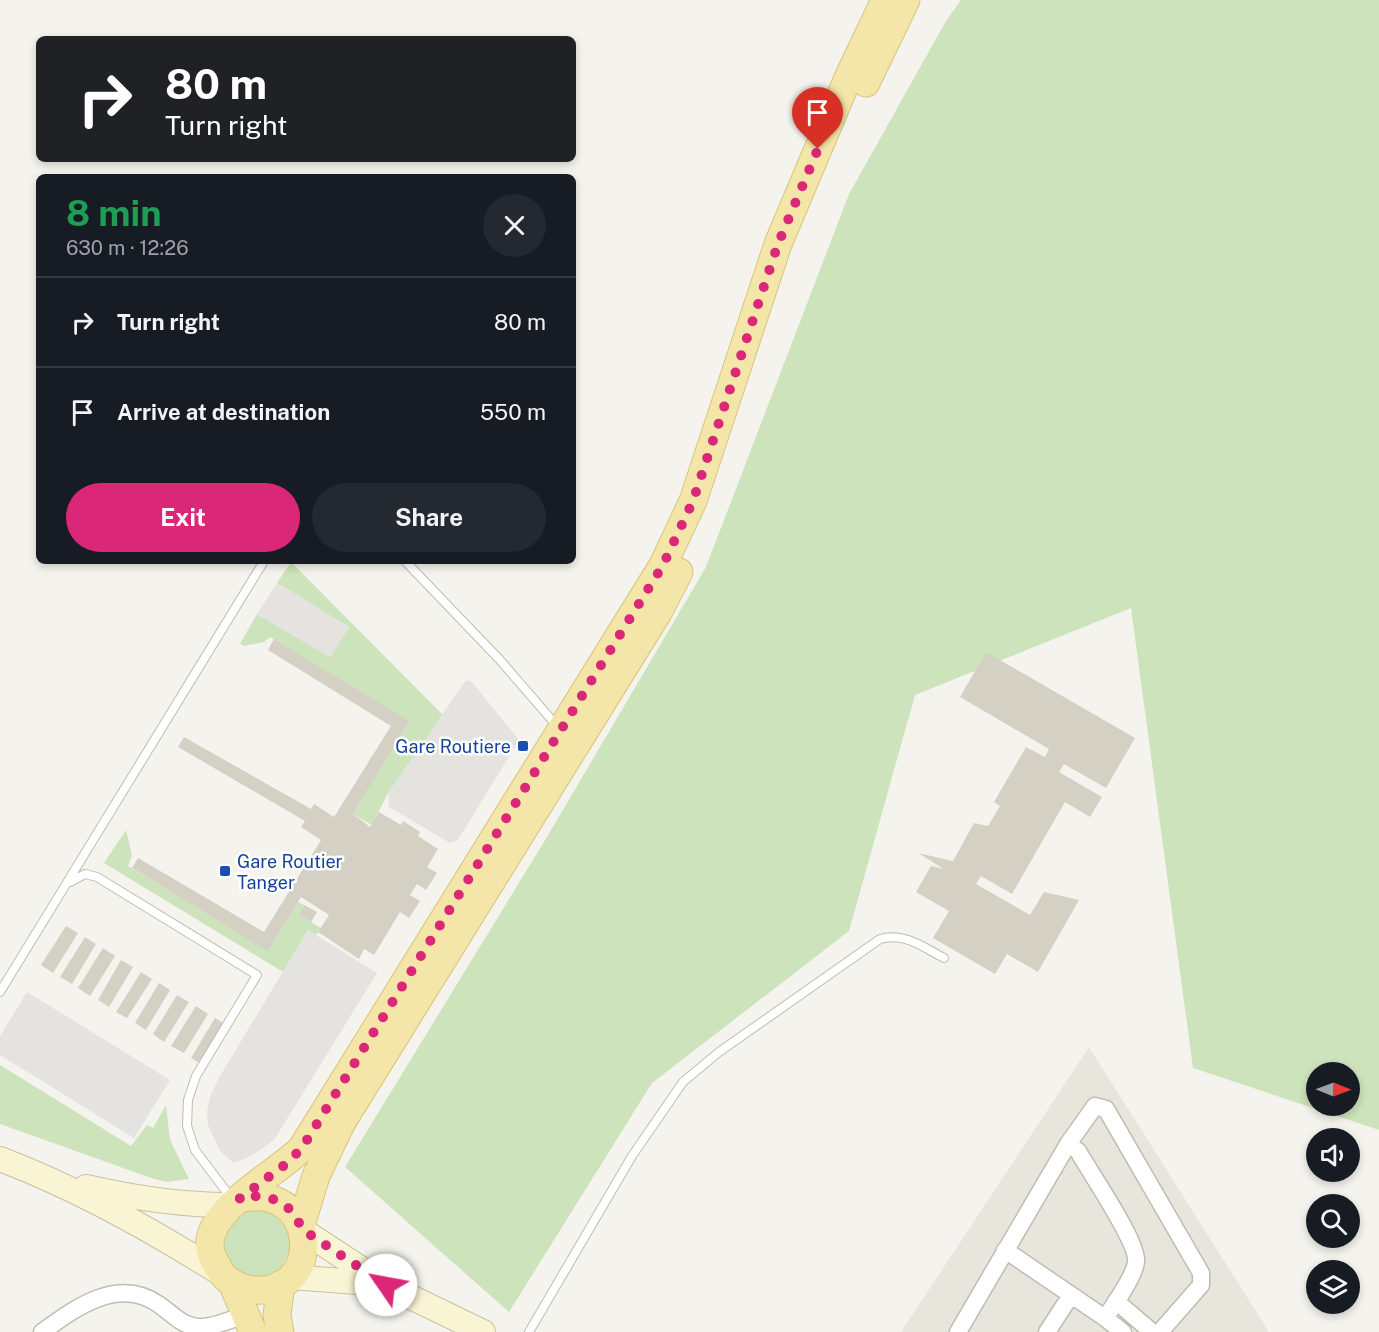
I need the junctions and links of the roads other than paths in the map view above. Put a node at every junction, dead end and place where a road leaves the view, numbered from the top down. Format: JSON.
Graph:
{"nodes":[{"id":1,"x":885,"y":0,"type":"edge"},
{"id":2,"x":906,"y":0,"type":"edge"},
{"id":3,"x":262,"y":564,"type":"edge"},
{"id":4,"x":408,"y":564,"type":"edge"},
{"id":5,"x":562,"y":731,"type":"junction"},
{"id":6,"x":65,"y":886,"type":"junction"},
{"id":7,"x":944,"y":958,"type":"dead end"},
{"id":8,"x":0,"y":992,"type":"edge"},
{"id":9,"x":1068,"y":1144,"type":"junction"},
{"id":10,"x":0,"y":1160,"type":"edge"},
{"id":11,"x":57,"y":1181,"type":"junction"},
{"id":12,"x":234,"y":1202,"type":"junction"},
{"id":13,"x":302,"y":1227,"type":"junction"},
{"id":14,"x":1005,"y":1250,"type":"junction"},
{"id":15,"x":227,"y":1279,"type":"junction"},
{"id":16,"x":285,"y":1281,"type":"junction"},
{"id":17,"x":386,"y":1285,"type":"junction"},
{"id":18,"x":1071,"y":1295,"type":"junction"},
{"id":19,"x":1116,"y":1301,"type":"junction"},
{"id":20,"x":1105,"y":1318,"type":"junction"},
{"id":21,"x":249,"y":1323,"type":"edge"},
{"id":22,"x":42,"y":1332,"type":"edge"},
{"id":23,"x":280,"y":1332,"type":"edge"},
{"id":24,"x":483,"y":1332,"type":"edge"},
{"id":25,"x":529,"y":1332,"type":"edge"},
{"id":26,"x":958,"y":1332,"type":"edge"},
{"id":27,"x":1047,"y":1332,"type":"edge"},
{"id":28,"x":1123,"y":1332,"type":"edge"},
{"id":29,"x":1152,"y":1332,"type":"edge"},
{"id":30,"x":1160,"y":1332,"type":"edge"}],
"edges":[{"from":1,"to":5,"type":"main road"},
{"from":2,"to":13,"type":"main road"},
{"from":3,"to":6,"type":"lane"},
{"from":4,"to":5,"type":"lane"},
{"from":5,"to":12,"type":"main road"},
{"from":6,"to":8,"type":"lane"},
{"from":6,"to":12,"type":"lane"},
{"from":7,"to":25,"type":"lane"},
{"from":9,"to":14,"type":"street"},
{"from":9,"to":19,"type":"street"},
{"from":9,"to":30,"type":"street"},
{"from":10,"to":11,"type":"street"},
{"from":11,"to":12,"type":"street"},
{"from":11,"to":15,"type":"street"},
{"from":12,"to":13,"type":"main road"},
{"from":12,"to":15,"type":"main road"},
{"from":13,"to":16,"type":"main road"},
{"from":13,"to":17,"type":"street"},
{"from":14,"to":18,"type":"street"},
{"from":14,"to":26,"type":"street"},
{"from":15,"to":16,"type":"main road"},
{"from":15,"to":21,"type":"main road"},
{"from":16,"to":17,"type":"street"},
{"from":16,"to":23,"type":"main road"},
{"from":17,"to":24,"type":"street"},
{"from":18,"to":20,"type":"street"},
{"from":18,"to":27,"type":"street"},
{"from":19,"to":20,"type":"street"},
{"from":19,"to":29,"type":"street"},
{"from":20,"to":28,"type":"street"},
{"from":21,"to":22,"type":"street"}]}
